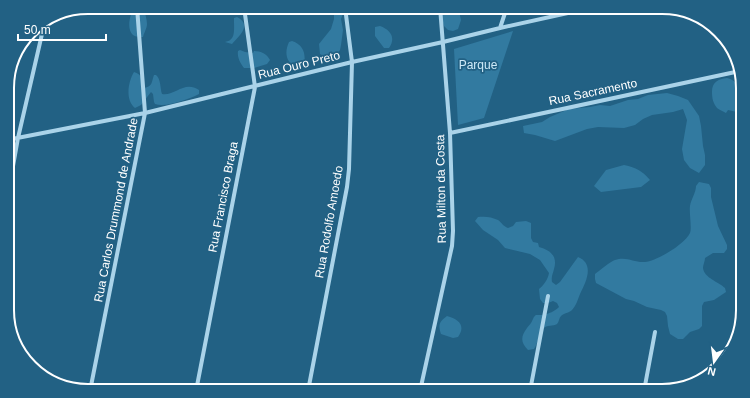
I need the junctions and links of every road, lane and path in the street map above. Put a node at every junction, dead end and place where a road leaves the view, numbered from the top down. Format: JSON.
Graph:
{"nodes":[{"id":1,"x":138,"y":14,"type":"edge"},
{"id":2,"x":245,"y":14,"type":"edge"},
{"id":3,"x":346,"y":14,"type":"edge"},
{"id":4,"x":441,"y":14,"type":"edge"},
{"id":5,"x":505,"y":14,"type":"edge"},
{"id":6,"x":563,"y":14,"type":"edge"},
{"id":7,"x":500,"y":28,"type":"junction"},
{"id":8,"x":43,"y":29,"type":"edge"},
{"id":9,"x":443,"y":42,"type":"junction"},
{"id":10,"x":352,"y":62,"type":"junction"},
{"id":11,"x":734,"y":72,"type":"edge"},
{"id":12,"x":255,"y":87,"type":"junction"},
{"id":13,"x":146,"y":113,"type":"junction"},
{"id":14,"x":450,"y":133,"type":"junction"},
{"id":15,"x":18,"y":138,"type":"junction"},
{"id":16,"x":14,"y":139,"type":"edge"},
{"id":17,"x":14,"y":163,"type":"edge"},
{"id":18,"x":548,"y":296,"type":"dead end"},
{"id":19,"x":655,"y":332,"type":"dead end"},
{"id":20,"x":91,"y":384,"type":"edge"},
{"id":21,"x":197,"y":384,"type":"edge"},
{"id":22,"x":309,"y":384,"type":"edge"},
{"id":23,"x":422,"y":384,"type":"edge"},
{"id":24,"x":531,"y":384,"type":"edge"},
{"id":25,"x":645,"y":384,"type":"edge"}],
"edges":[{"from":1,"to":13,"type":"street","name":"Rua Carlos Drummond de Andrade"},
{"from":2,"to":12,"type":"street","name":"Rua Francisco Braga"},
{"from":3,"to":10,"type":"street","name":"Rua Rodolfo Amoedo"},
{"from":4,"to":9,"type":"street","name":"Rua Milton da Costa"},
{"from":5,"to":7,"type":"street"},
{"from":6,"to":7,"type":"street","name":"Rua Ouro Preto"},
{"from":7,"to":9,"type":"street","name":"Rua Ouro Preto"},
{"from":8,"to":15,"type":"street"},
{"from":9,"to":10,"type":"street","name":"Rua Ouro Preto"},
{"from":9,"to":14,"type":"street","name":"Rua Milton da Costa"},
{"from":10,"to":12,"type":"street","name":"Rua Ouro Preto"},
{"from":10,"to":22,"type":"street","name":"Rua Rodolfo Amoedo"},
{"from":11,"to":14,"type":"street","name":"Rua Sacramento"},
{"from":12,"to":13,"type":"street","name":"Rua Ouro Preto"},
{"from":12,"to":21,"type":"street","name":"Rua Francisco Braga"},
{"from":13,"to":15,"type":"street","name":"Rua Ouro Preto"},
{"from":13,"to":20,"type":"street","name":"Rua Carlos Drummond de Andrade"},
{"from":14,"to":23,"type":"street","name":"Rua Milton da Costa"},
{"from":15,"to":16,"type":"street","name":"Rua Ouro Preto"},
{"from":15,"to":17,"type":"street"},
{"from":18,"to":24,"type":"street"},
{"from":19,"to":25,"type":"street"}]}
